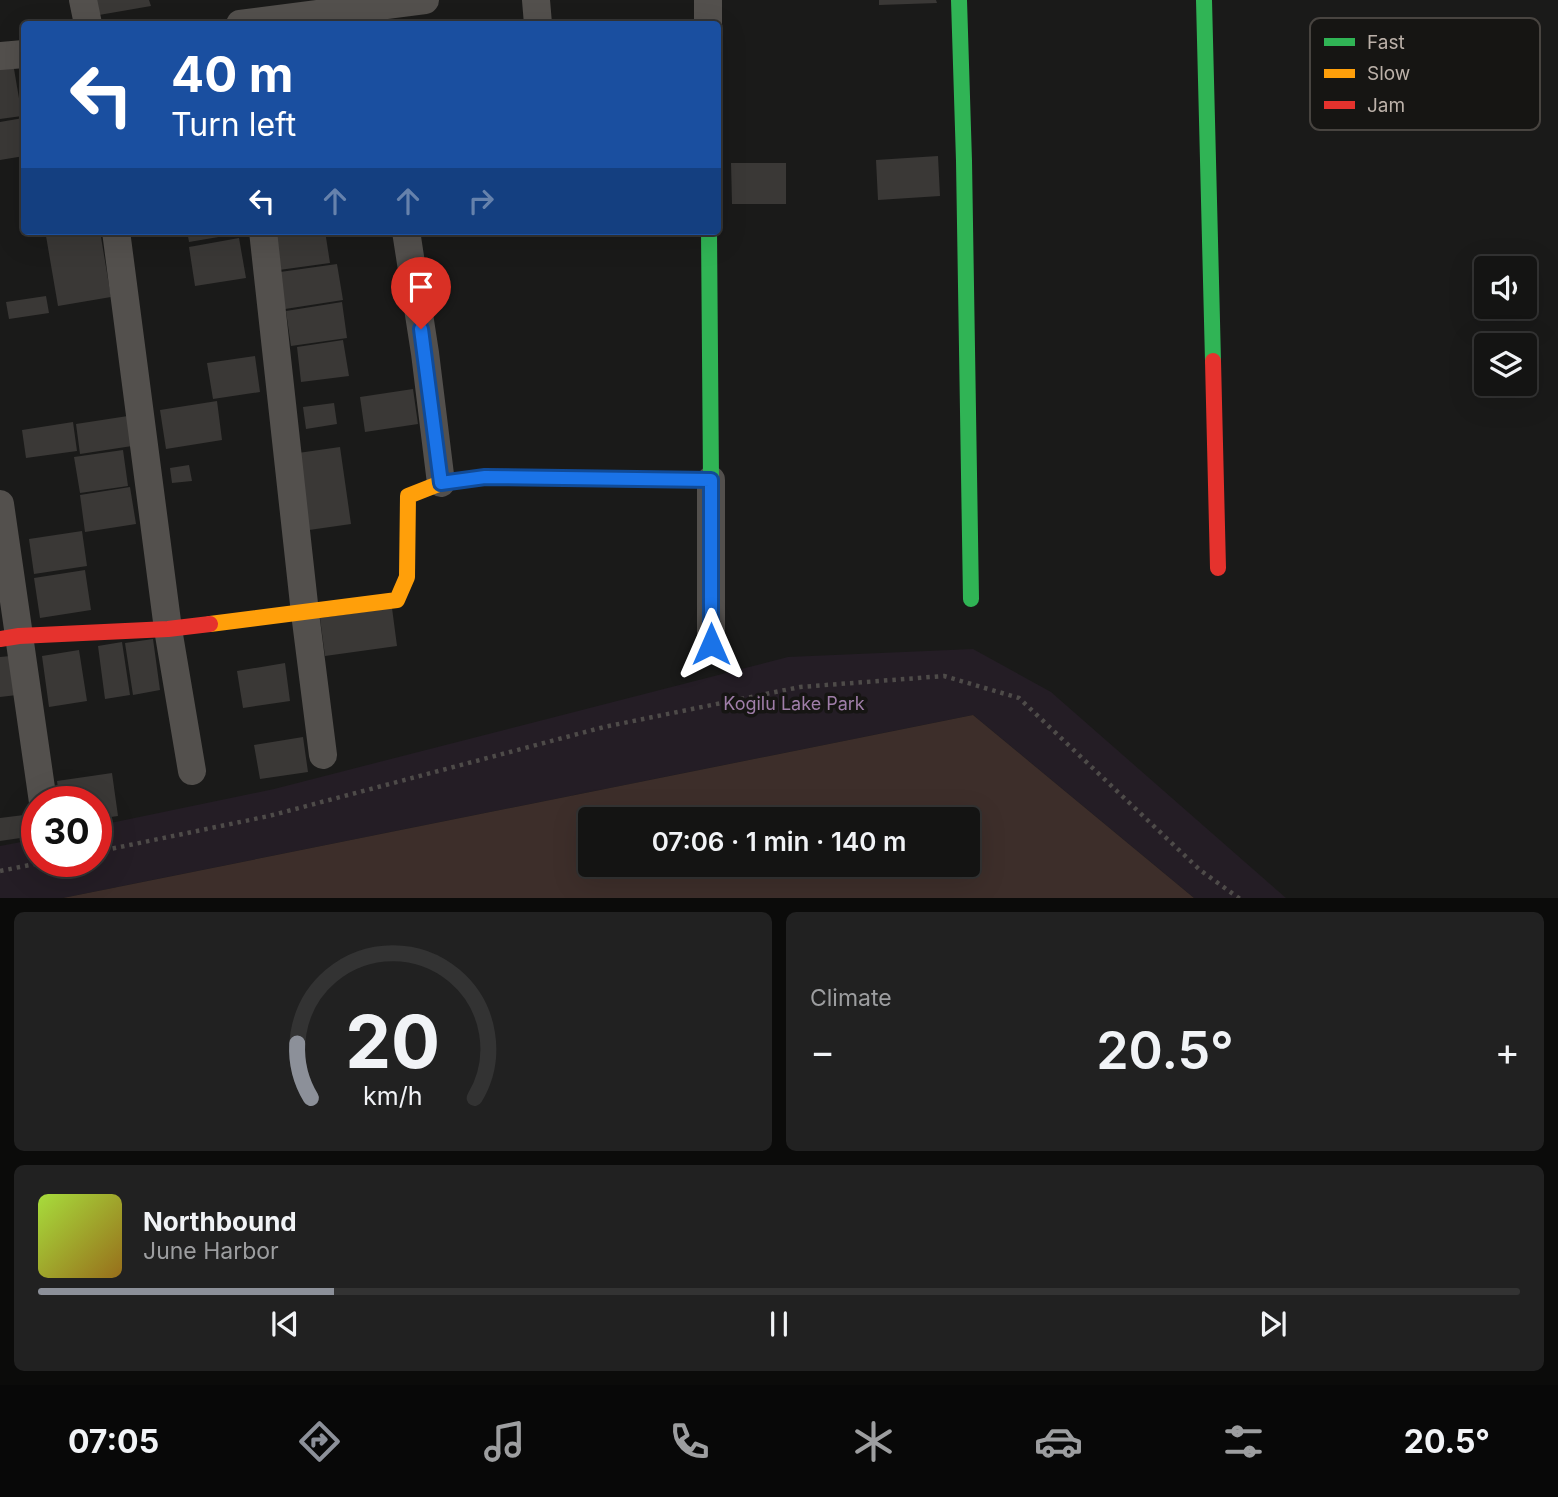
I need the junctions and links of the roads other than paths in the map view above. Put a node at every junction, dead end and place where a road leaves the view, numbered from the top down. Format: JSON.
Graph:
{"nodes":[{"id":1,"x":83,"y":0,"type":"edge"},
{"id":2,"x":236,"y":0,"type":"edge"},
{"id":3,"x":425,"y":0,"type":"edge"},
{"id":4,"x":536,"y":0,"type":"edge"},
{"id":5,"x":708,"y":0,"type":"edge"},
{"id":6,"x":959,"y":0,"type":"edge"},
{"id":7,"x":1204,"y":0,"type":"edge"},
{"id":8,"x":371,"y":16,"type":"edge"},
{"id":9,"x":87,"y":21,"type":"edge"},
{"id":10,"x":240,"y":21,"type":"edge"},
{"id":11,"x":289,"y":21,"type":"edge"},
{"id":12,"x":538,"y":21,"type":"edge"},
{"id":13,"x":708,"y":21,"type":"edge"},
{"id":14,"x":21,"y":54,"type":"edge"},
{"id":15,"x":0,"y":56,"type":"edge"},
{"id":16,"x":117,"y":235,"type":"edge"},
{"id":17,"x":263,"y":235,"type":"edge"},
{"id":18,"x":407,"y":235,"type":"edge"},
{"id":19,"x":709,"y":235,"type":"edge"},
{"id":20,"x":711,"y":480,"type":"junction"},
{"id":21,"x":441,"y":483,"type":"junction"},
{"id":22,"x":0,"y":504,"type":"edge"},
{"id":23,"x":1218,"y":568,"type":"dead end"},
{"id":24,"x":971,"y":599,"type":"dead end"},
{"id":25,"x":305,"y":613,"type":"junction"},
{"id":26,"x":168,"y":629,"type":"junction"},
{"id":27,"x":10,"y":637,"type":"edge"},
{"id":28,"x":711,"y":644,"type":"dead end"},
{"id":29,"x":323,"y":755,"type":"dead end"},
{"id":30,"x":192,"y":771,"type":"dead end"},
{"id":31,"x":40,"y":786,"type":"edge"}],
"edges":[{"from":1,"to":9,"type":"street"},
{"from":2,"to":10,"type":"street"},
{"from":3,"to":8,"type":"street"},
{"from":4,"to":12,"type":"street"},
{"from":5,"to":13,"type":"street"},
{"from":6,"to":24,"type":"street"},
{"from":7,"to":23,"type":"street"},
{"from":8,"to":11,"type":"street"},
{"from":14,"to":15,"type":"street"},
{"from":16,"to":26,"type":"street"},
{"from":17,"to":25,"type":"street"},
{"from":18,"to":21,"type":"street"},
{"from":19,"to":20,"type":"street"},
{"from":20,"to":21,"type":"street"},
{"from":20,"to":28,"type":"street"},
{"from":21,"to":25,"type":"street"},
{"from":22,"to":27,"type":"street"},
{"from":25,"to":26,"type":"street"},
{"from":25,"to":29,"type":"street"},
{"from":26,"to":27,"type":"street"},
{"from":26,"to":30,"type":"street"},
{"from":27,"to":31,"type":"street"}]}
